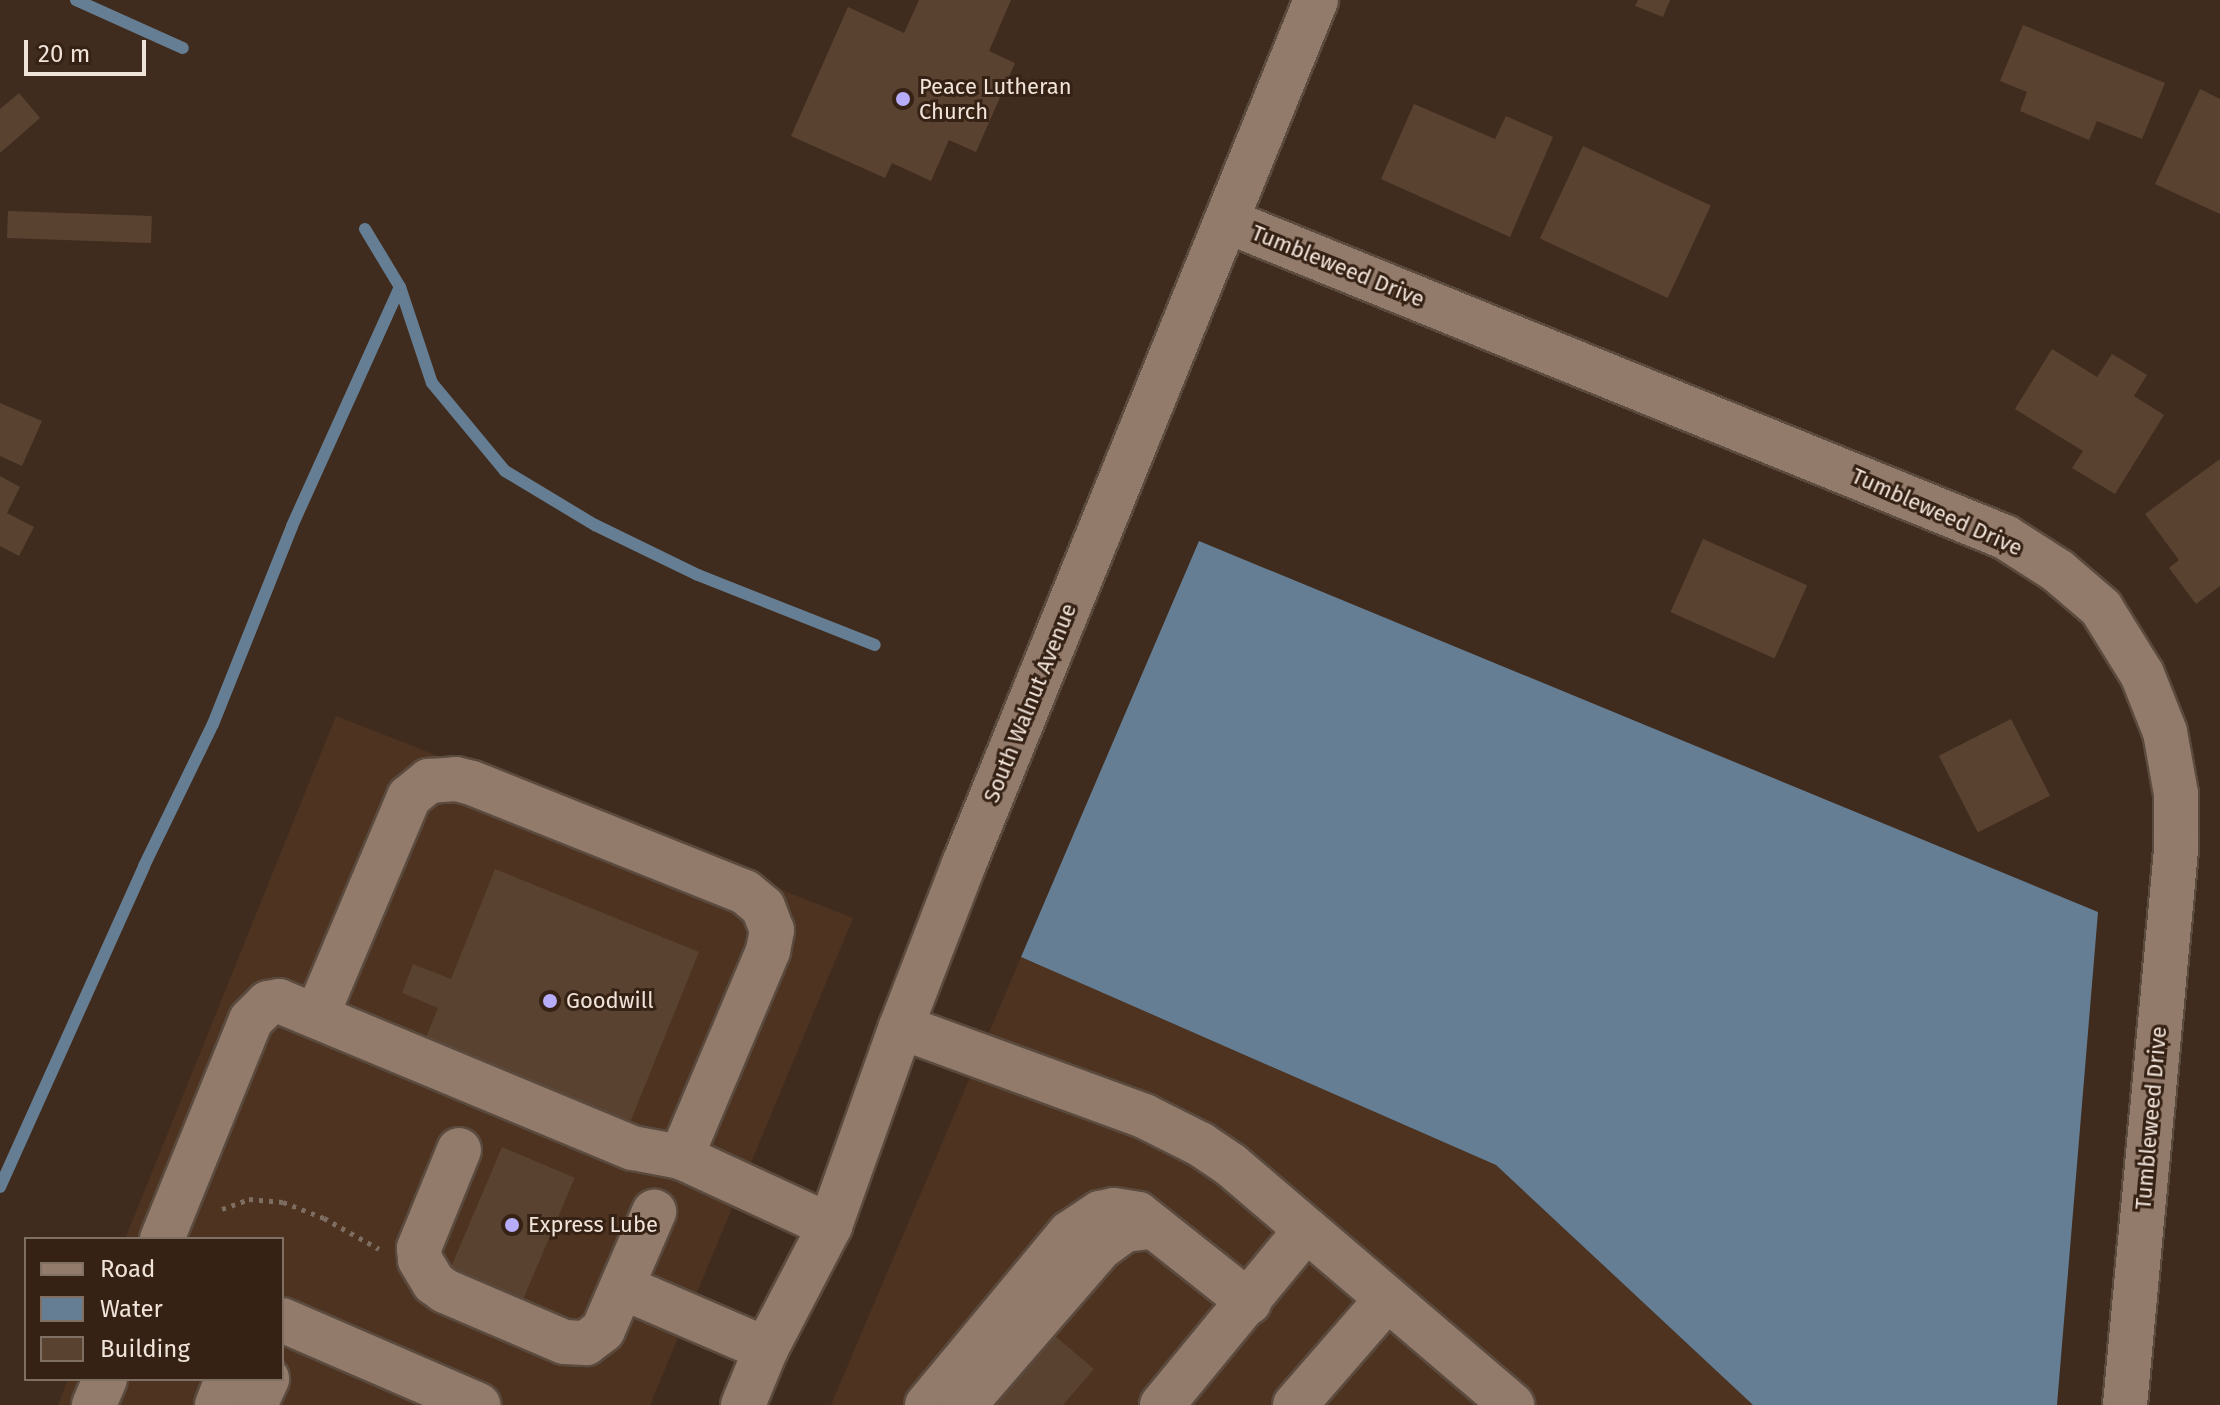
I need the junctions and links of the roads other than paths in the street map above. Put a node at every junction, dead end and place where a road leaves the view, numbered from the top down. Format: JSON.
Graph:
{"nodes":[{"id":1,"x":1316,"y":0,"type":"edge"},
{"id":2,"x":1227,"y":221,"type":"junction"},
{"id":3,"x":317,"y":1015,"type":"junction"},
{"id":4,"x":901,"y":1027,"type":"junction"},
{"id":5,"x":459,"y":1150,"type":"dead end"},
{"id":6,"x":681,"y":1157,"type":"junction"},
{"id":7,"x":654,"y":1212,"type":"dead end"},
{"id":8,"x":830,"y":1226,"type":"junction"},
{"id":9,"x":1156,"y":1228,"type":"junction"},
{"id":10,"x":1306,"y":1230,"type":"junction"},
{"id":11,"x":165,"y":1232,"type":"edge"},
{"id":12,"x":622,"y":1287,"type":"junction"},
{"id":13,"x":1387,"y":1299,"type":"junction"},
{"id":14,"x":1249,"y":1302,"type":"junction"},
{"id":15,"x":285,"y":1329,"type":"edge"},
{"id":16,"x":766,"y":1349,"type":"junction"},
{"id":17,"x":104,"y":1381,"type":"edge"},
{"id":18,"x":226,"y":1381,"type":"edge"},
{"id":19,"x":266,"y":1381,"type":"edge"},
{"id":20,"x":94,"y":1405,"type":"edge"},
{"id":21,"x":217,"y":1405,"type":"edge"},
{"id":22,"x":255,"y":1405,"type":"edge"},
{"id":23,"x":478,"y":1405,"type":"edge"},
{"id":24,"x":743,"y":1405,"type":"edge"},
{"id":25,"x":927,"y":1405,"type":"edge"},
{"id":26,"x":964,"y":1405,"type":"edge"},
{"id":27,"x":1162,"y":1405,"type":"edge"},
{"id":28,"x":1295,"y":1405,"type":"edge"},
{"id":29,"x":1512,"y":1405,"type":"edge"},
{"id":30,"x":2125,"y":1405,"type":"edge"}],
"edges":[{"from":1,"to":2,"type":"street","name":"South Walnut Avenue"},
{"from":2,"to":4,"type":"street","name":"South Walnut Avenue"},
{"from":2,"to":30,"type":"street","name":"Tumbleweed Drive"},
{"from":3,"to":6,"type":"street"},
{"from":3,"to":6,"type":"street"},
{"from":3,"to":11,"type":"street"},
{"from":4,"to":8,"type":"street","name":"South Walnut Avenue"},
{"from":4,"to":10,"type":"street"},
{"from":5,"to":12,"type":"street"},
{"from":6,"to":8,"type":"street"},
{"from":7,"to":12,"type":"street"},
{"from":8,"to":16,"type":"street","name":"South Walnut Avenue"},
{"from":9,"to":14,"type":"street"},
{"from":9,"to":25,"type":"street"},
{"from":9,"to":26,"type":"street"},
{"from":10,"to":13,"type":"street"},
{"from":10,"to":14,"type":"street"},
{"from":12,"to":16,"type":"street"},
{"from":13,"to":28,"type":"street"},
{"from":13,"to":29,"type":"street"},
{"from":14,"to":27,"type":"street"},
{"from":15,"to":23,"type":"street"},
{"from":16,"to":24,"type":"street","name":"South Walnut Avenue"},
{"from":17,"to":20,"type":"street"},
{"from":18,"to":21,"type":"street"},
{"from":19,"to":22,"type":"street"}]}
